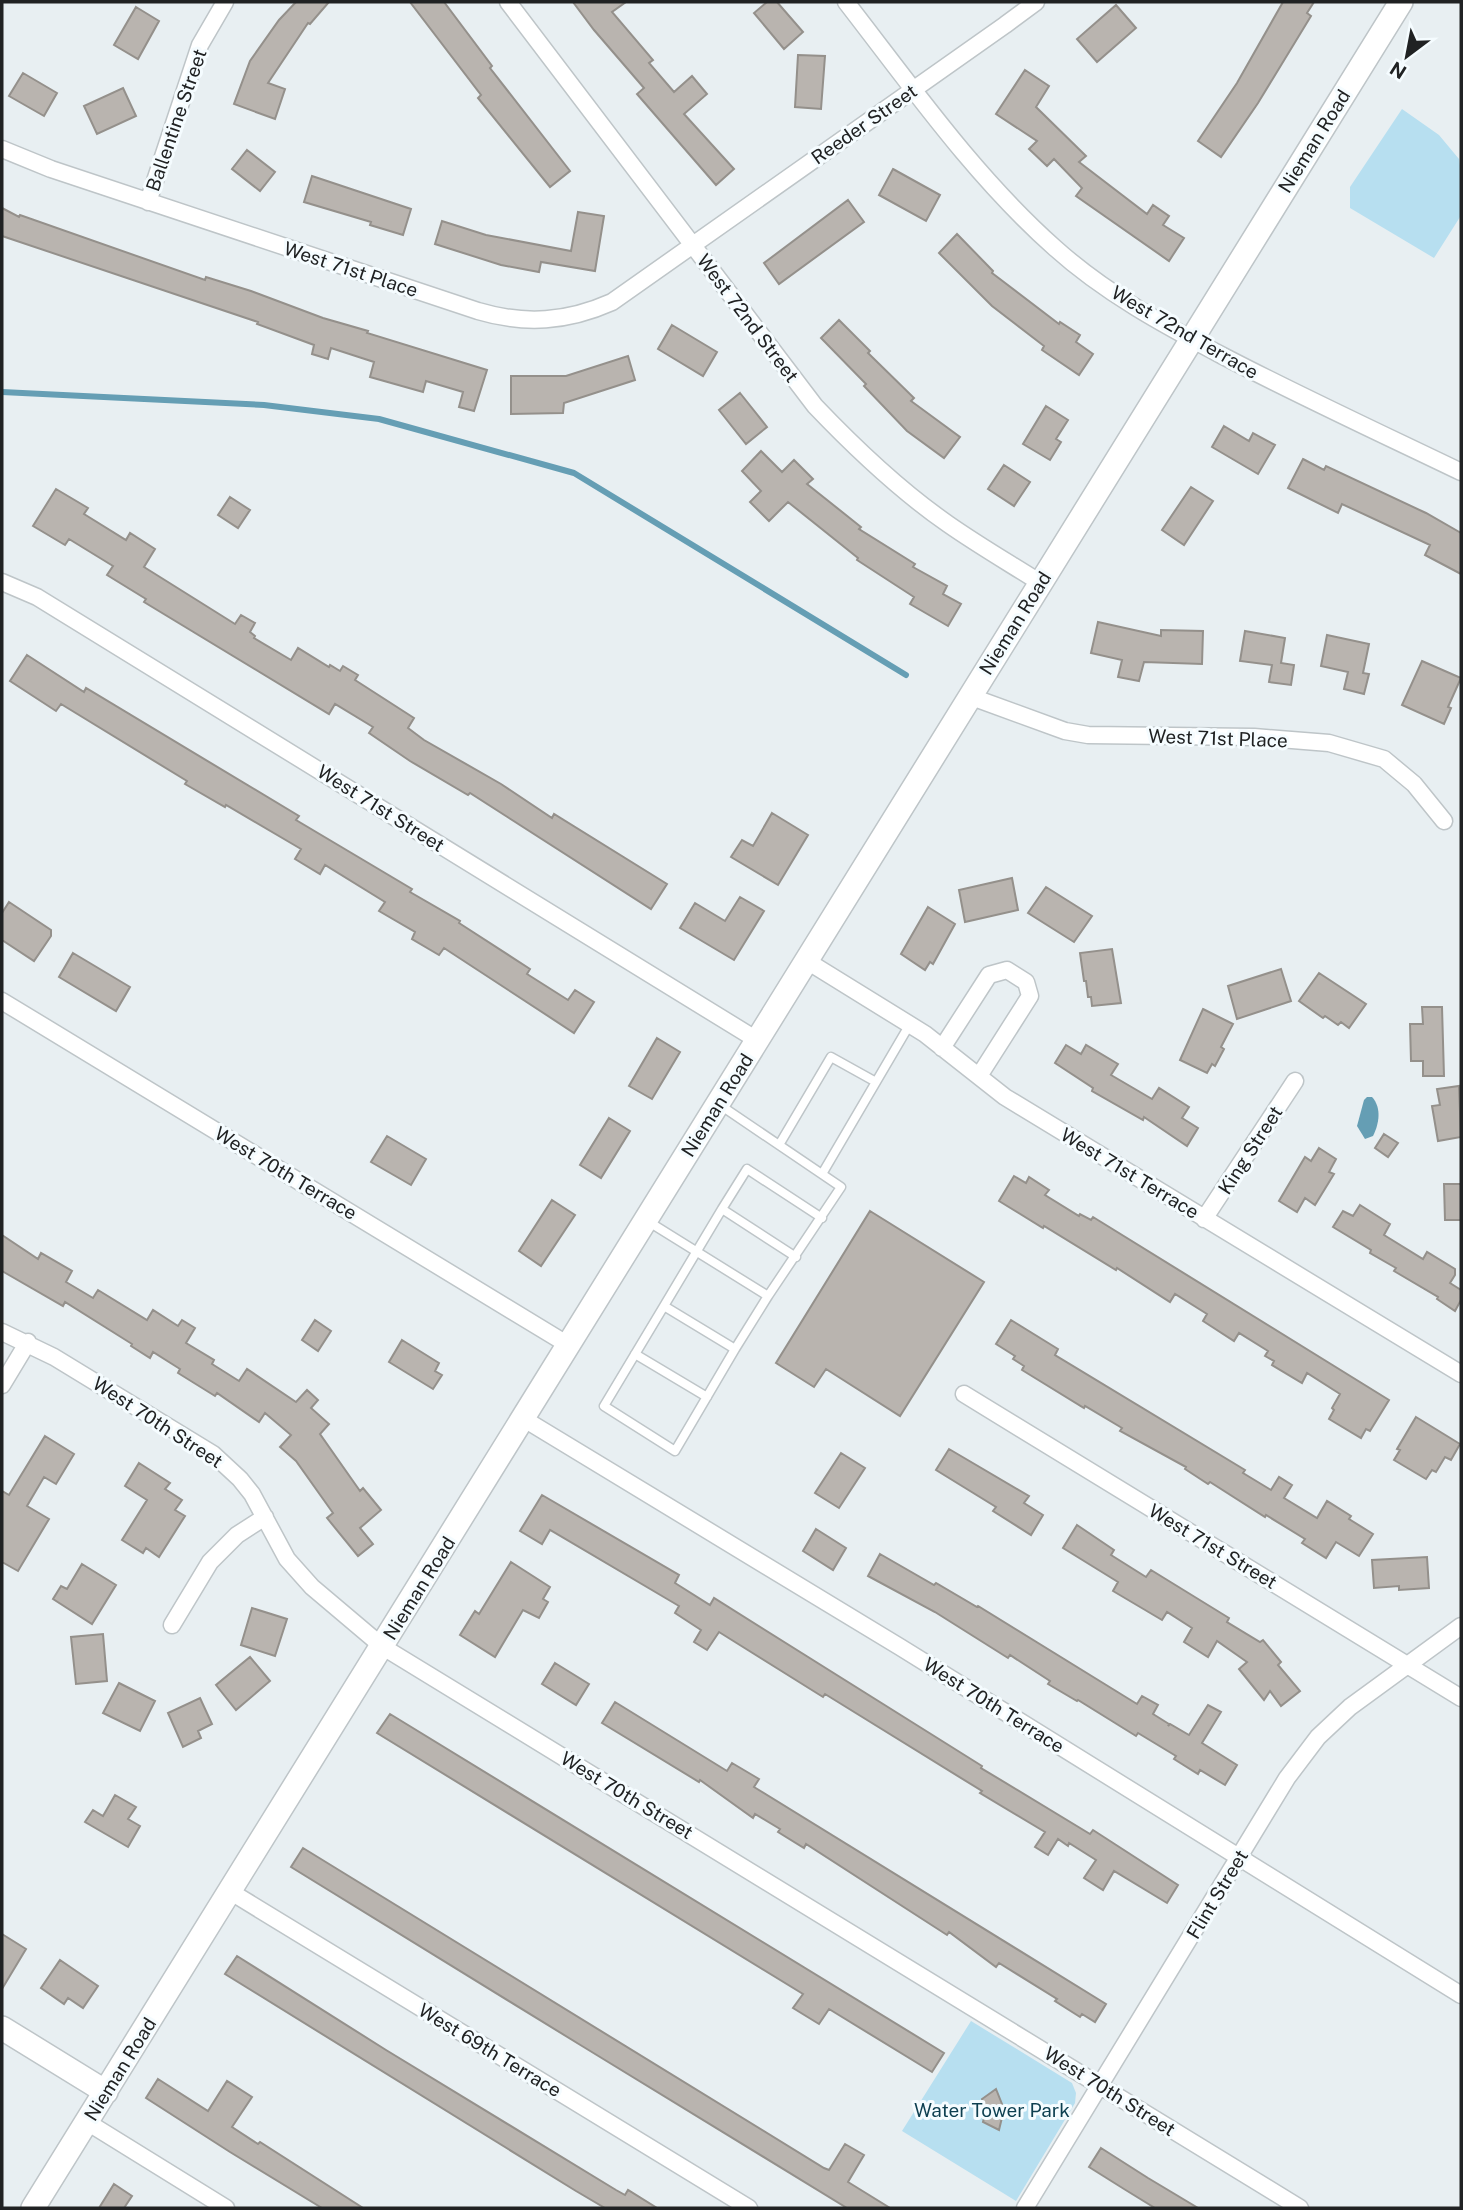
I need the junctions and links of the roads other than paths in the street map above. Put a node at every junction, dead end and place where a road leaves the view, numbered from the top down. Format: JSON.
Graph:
{"nodes":[{"id":1,"x":225,"y":2,"type":"edge"},
{"id":2,"x":508,"y":2,"type":"edge"},
{"id":3,"x":846,"y":2,"type":"edge"},
{"id":4,"x":1035,"y":2,"type":"edge"},
{"id":5,"x":1401,"y":2,"type":"edge"},
{"id":6,"x":914,"y":89,"type":"junction"},
{"id":7,"x":2,"y":149,"type":"edge"},
{"id":8,"x":148,"y":202,"type":"junction"},
{"id":9,"x":693,"y":246,"type":"junction"},
{"id":10,"x":1191,"y":339,"type":"junction"},
{"id":11,"x":1461,"y":472,"type":"edge"},
{"id":12,"x":2,"y":582,"type":"edge"},
{"id":13,"x":1040,"y":582,"type":"junction"},
{"id":14,"x":970,"y":696,"type":"junction"},
{"id":15,"x":1444,"y":821,"type":"dead end"},
{"id":16,"x":807,"y":961,"type":"junction"},
{"id":17,"x":2,"y":1001,"type":"edge"},
{"id":18,"x":910,"y":1024,"type":"junction"},
{"id":19,"x":757,"y":1040,"type":"junction"},
{"id":20,"x":942,"y":1048,"type":"junction"},
{"id":21,"x":979,"y":1076,"type":"junction"},
{"id":22,"x":1295,"y":1081,"type":"dead end"},
{"id":23,"x":876,"y":1082,"type":"junction"},
{"id":24,"x":718,"y":1104,"type":"junction"},
{"id":25,"x":779,"y":1145,"type":"junction"},
{"id":26,"x":822,"y":1174,"type":"junction"},
{"id":27,"x":722,"y":1209,"type":"junction"},
{"id":28,"x":822,"y":1218,"type":"junction"},
{"id":29,"x":1204,"y":1219,"type":"junction"},
{"id":30,"x":647,"y":1220,"type":"junction"},
{"id":31,"x":696,"y":1251,"type":"junction"},
{"id":32,"x":796,"y":1257,"type":"junction"},
{"id":33,"x":768,"y":1296,"type":"junction"},
{"id":34,"x":664,"y":1306,"type":"junction"},
{"id":35,"x":2,"y":1332,"type":"edge"},
{"id":36,"x":28,"y":1342,"type":"junction"},
{"id":37,"x":569,"y":1346,"type":"junction"},
{"id":38,"x":735,"y":1349,"type":"junction"},
{"id":39,"x":635,"y":1354,"type":"junction"},
{"id":40,"x":1461,"y":1374,"type":"edge"},
{"id":41,"x":2,"y":1385,"type":"edge"},
{"id":42,"x":964,"y":1394,"type":"dead end"},
{"id":43,"x":707,"y":1396,"type":"junction"},
{"id":44,"x":524,"y":1419,"type":"junction"},
{"id":45,"x":265,"y":1517,"type":"junction"},
{"id":46,"x":172,"y":1625,"type":"dead end"},
{"id":47,"x":1461,"y":1626,"type":"edge"},
{"id":48,"x":383,"y":1647,"type":"junction"},
{"id":49,"x":1408,"y":1665,"type":"junction"},
{"id":50,"x":1461,"y":1698,"type":"edge"},
{"id":51,"x":1239,"y":1858,"type":"junction"},
{"id":52,"x":231,"y":1892,"type":"junction"},
{"id":53,"x":1461,"y":1995,"type":"edge"},
{"id":54,"x":2,"y":2028,"type":"edge"},
{"id":55,"x":1101,"y":2085,"type":"junction"},
{"id":56,"x":106,"y":2092,"type":"junction"},
{"id":57,"x":87,"y":2122,"type":"junction"},
{"id":58,"x":33,"y":2208,"type":"edge"},
{"id":59,"x":226,"y":2208,"type":"edge"},
{"id":60,"x":749,"y":2208,"type":"edge"},
{"id":61,"x":1025,"y":2208,"type":"edge"},
{"id":62,"x":1300,"y":2208,"type":"edge"}],
"edges":[{"from":1,"to":8,"type":"street","name":"Ballentine Street"},
{"from":2,"to":9,"type":"street","name":"West 72nd Street"},
{"from":3,"to":6,"type":"street","name":"West 72nd Terrace"},
{"from":4,"to":6,"type":"street","name":"Reeder Street"},
{"from":5,"to":10,"type":"main road","name":"Nieman Road"},
{"from":6,"to":9,"type":"street","name":"Reeder Street"},
{"from":6,"to":10,"type":"street","name":"West 72nd Terrace"},
{"from":7,"to":8,"type":"street","name":"West 71st Place"},
{"from":8,"to":9,"type":"street","name":"West 71st Place"},
{"from":9,"to":13,"type":"street","name":"West 72nd Street"},
{"from":10,"to":11,"type":"street","name":"West 72nd Terrace"},
{"from":10,"to":13,"type":"main road","name":"Nieman Road"},
{"from":12,"to":19,"type":"street","name":"West 71st Street"},
{"from":13,"to":14,"type":"main road","name":"Nieman Road"},
{"from":14,"to":15,"type":"street","name":"West 71st Place"},
{"from":14,"to":16,"type":"main road","name":"Nieman Road"},
{"from":16,"to":18,"type":"street","name":"West 71st Terrace"},
{"from":16,"to":19,"type":"main road","name":"Nieman Road"},
{"from":17,"to":37,"type":"street","name":"West 70th Terrace"},
{"from":18,"to":20,"type":"street","name":"West 71st Terrace"},
{"from":18,"to":23,"type":"lane"},
{"from":19,"to":24,"type":"main road","name":"Nieman Road"},
{"from":20,"to":21,"type":"street","name":"West 71st Terrace"},
{"from":20,"to":21,"type":"street"},
{"from":21,"to":29,"type":"street","name":"West 71st Terrace"},
{"from":22,"to":29,"type":"street","name":"King Street"},
{"from":23,"to":25,"type":"lane"},
{"from":23,"to":26,"type":"lane"},
{"from":24,"to":25,"type":"lane"},
{"from":24,"to":30,"type":"main road","name":"Nieman Road"},
{"from":25,"to":26,"type":"lane"},
{"from":26,"to":28,"type":"lane"},
{"from":27,"to":28,"type":"lane"},
{"from":27,"to":31,"type":"lane"},
{"from":27,"to":32,"type":"lane"},
{"from":28,"to":32,"type":"lane"},
{"from":29,"to":40,"type":"street","name":"West 71st Terrace"},
{"from":30,"to":31,"type":"lane"},
{"from":30,"to":37,"type":"main road","name":"Nieman Road"},
{"from":31,"to":33,"type":"lane"},
{"from":31,"to":34,"type":"lane"},
{"from":32,"to":33,"type":"lane"},
{"from":33,"to":38,"type":"lane"},
{"from":34,"to":38,"type":"lane"},
{"from":34,"to":39,"type":"lane"},
{"from":35,"to":36,"type":"street","name":"West 70th Street"},
{"from":36,"to":41,"type":"street"},
{"from":36,"to":45,"type":"street","name":"West 70th Street"},
{"from":37,"to":44,"type":"main road","name":"Nieman Road"},
{"from":38,"to":43,"type":"lane"},
{"from":39,"to":43,"type":"lane"},
{"from":39,"to":43,"type":"lane"},
{"from":42,"to":49,"type":"street","name":"West 71st Street"},
{"from":44,"to":48,"type":"main road","name":"Nieman Road"},
{"from":44,"to":51,"type":"street","name":"West 70th Terrace"},
{"from":45,"to":46,"type":"street"},
{"from":45,"to":48,"type":"street","name":"West 70th Street"},
{"from":47,"to":49,"type":"street","name":"Flint Street"},
{"from":48,"to":52,"type":"main road","name":"Nieman Road"},
{"from":48,"to":55,"type":"street","name":"West 70th Street"},
{"from":49,"to":50,"type":"street","name":"West 71st Street"},
{"from":49,"to":51,"type":"street","name":"Flint Street"},
{"from":51,"to":53,"type":"street","name":"West 70th Terrace"},
{"from":51,"to":55,"type":"street","name":"Flint Street"},
{"from":52,"to":56,"type":"main road","name":"Nieman Road"},
{"from":52,"to":60,"type":"street","name":"West 69th Terrace"},
{"from":54,"to":56,"type":"main road"},
{"from":55,"to":61,"type":"street","name":"Flint Street"},
{"from":55,"to":62,"type":"street","name":"West 70th Street"},
{"from":56,"to":57,"type":"main road","name":"Nieman Road"},
{"from":57,"to":58,"type":"main road","name":"Nieman Road"},
{"from":57,"to":59,"type":"street"}]}
